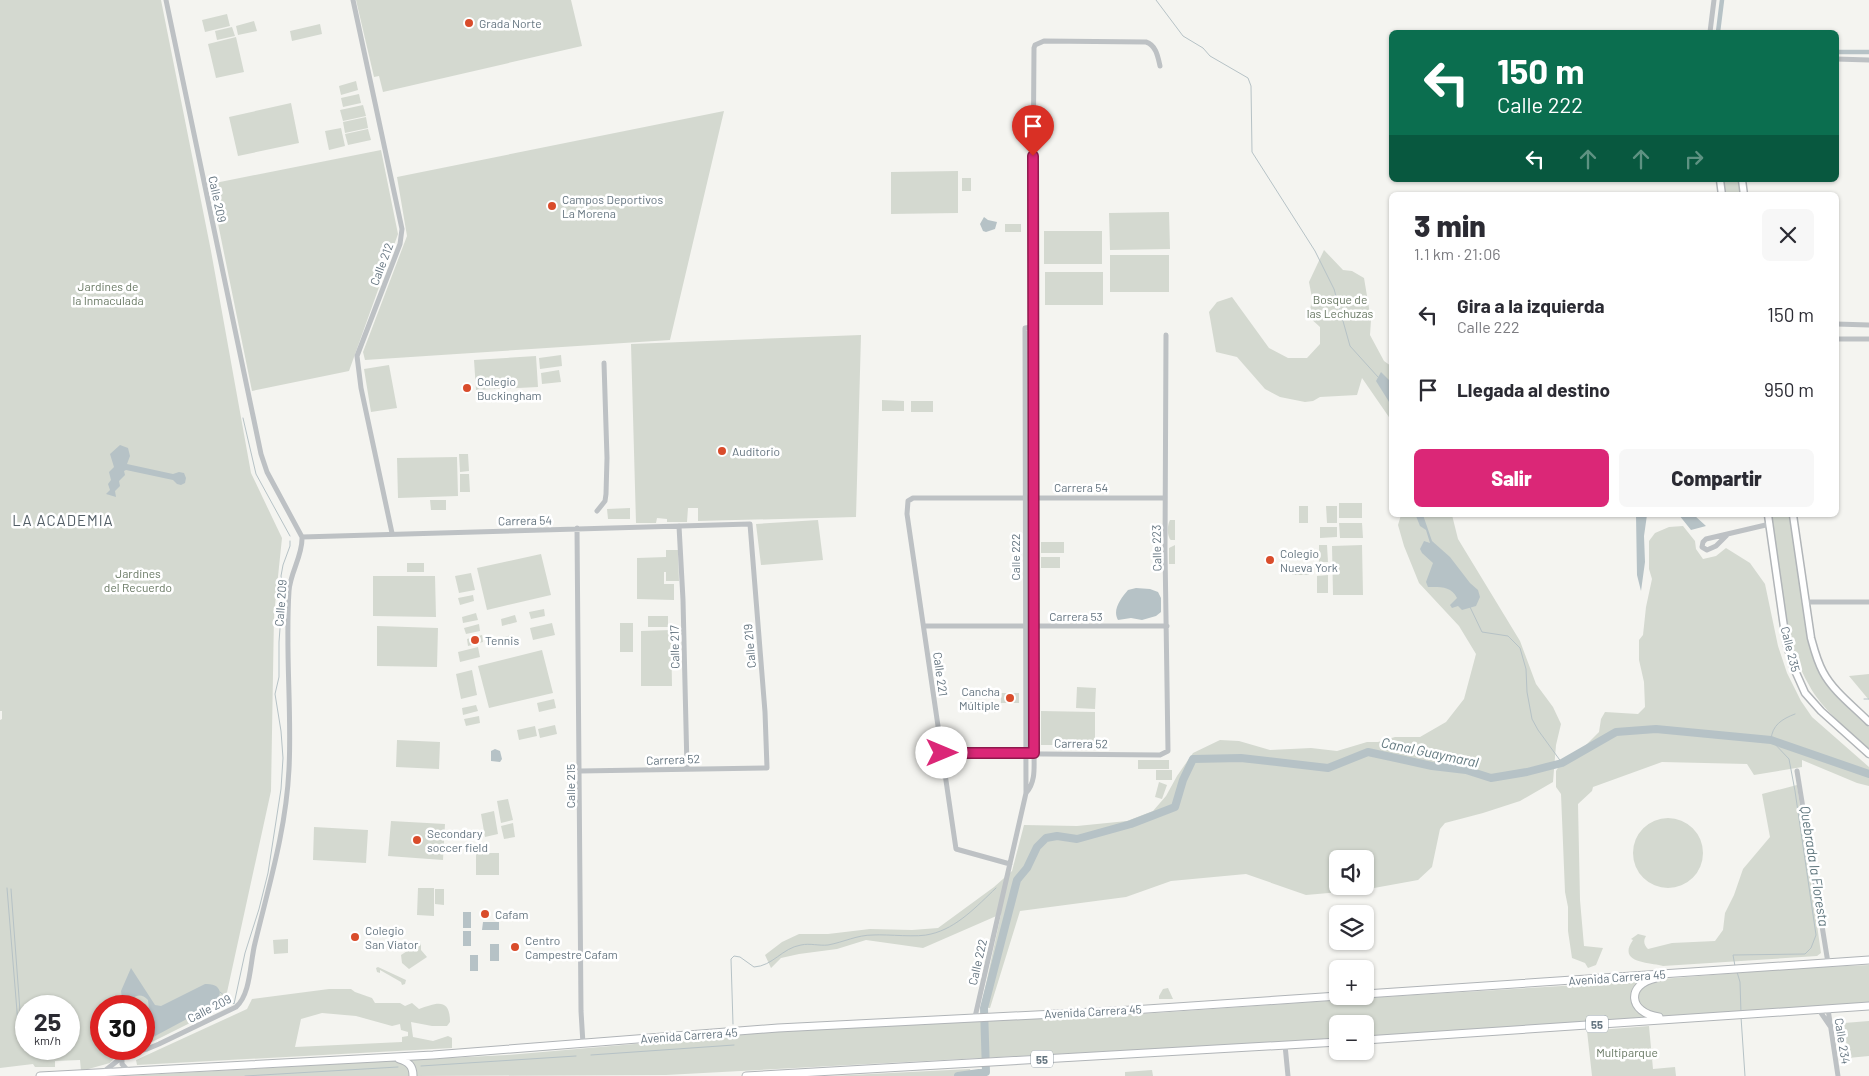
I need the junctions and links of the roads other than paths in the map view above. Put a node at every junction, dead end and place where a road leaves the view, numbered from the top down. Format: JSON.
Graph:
{"nodes":[{"id":1,"x":166,"y":0,"type":"edge"},
{"id":2,"x":353,"y":0,"type":"edge"},
{"id":3,"x":1714,"y":0,"type":"edge"},
{"id":4,"x":1710,"y":30,"type":"edge"},
{"id":5,"x":1839,"y":59,"type":"edge"},
{"id":6,"x":1869,"y":60,"type":"edge"},
{"id":7,"x":1160,"y":66,"type":"dead end"},
{"id":8,"x":1839,"y":324,"type":"edge"},
{"id":9,"x":1869,"y":324,"type":"edge"},
{"id":10,"x":1032,"y":328,"type":"junction"},
{"id":11,"x":1166,"y":335,"type":"dead end"},
{"id":12,"x":1839,"y":339,"type":"edge"},
{"id":13,"x":1869,"y":339,"type":"edge"},
{"id":14,"x":604,"y":362,"type":"dead end"},
{"id":15,"x":1024,"y":498,"type":"junction"},
{"id":16,"x":1034,"y":498,"type":"junction"},
{"id":17,"x":1165,"y":498,"type":"junction"},
{"id":18,"x":908,"y":501,"type":"joint"},
{"id":19,"x":597,"y":511,"type":"dead end"},
{"id":20,"x":1768,"y":517,"type":"edge"},
{"id":21,"x":1793,"y":517,"type":"edge"},
{"id":22,"x":749,"y":524,"type":"joint"},
{"id":23,"x":1770,"y":524,"type":"junction"},
{"id":24,"x":679,"y":526,"type":"junction"},
{"id":25,"x":577,"y":528,"type":"junction"},
{"id":26,"x":392,"y":533,"type":"junction"},
{"id":27,"x":1728,"y":534,"type":"junction"},
{"id":28,"x":302,"y":537,"type":"junction"},
{"id":29,"x":1805,"y":602,"type":"junction"},
{"id":30,"x":1869,"y":602,"type":"edge"},
{"id":31,"x":924,"y":626,"type":"junction"},
{"id":32,"x":1025,"y":626,"type":"junction"},
{"id":33,"x":1034,"y":626,"type":"junction"},
{"id":34,"x":1167,"y":626,"type":"junction"},
{"id":35,"x":1866,"y":716,"type":"edge"},
{"id":36,"x":1869,"y":722,"type":"edge"},
{"id":37,"x":942,"y":753,"type":"junction"},
{"id":38,"x":1026,"y":753,"type":"junction"},
{"id":39,"x":1034,"y":753,"type":"junction"},
{"id":40,"x":1160,"y":754,"type":"joint"},
{"id":41,"x":1869,"y":754,"type":"edge"},
{"id":42,"x":687,"y":768,"type":"junction"},
{"id":43,"x":767,"y":768,"type":"joint"},
{"id":44,"x":580,"y":771,"type":"junction"},
{"id":45,"x":1797,"y":771,"type":"dead end"},
{"id":46,"x":1026,"y":793,"type":"junction"},
{"id":47,"x":1010,"y":864,"type":"junction"},
{"id":48,"x":1869,"y":960,"type":"edge"},
{"id":49,"x":1828,"y":963,"type":"junction"},
{"id":50,"x":1689,"y":972,"type":"junction"},
{"id":51,"x":1374,"y":993,"type":"edge"},
{"id":52,"x":1329,"y":997,"type":"edge"},
{"id":53,"x":1869,"y":1006,"type":"edge"},
{"id":54,"x":1828,"y":1009,"type":"junction"},
{"id":55,"x":1819,"y":1010,"type":"junction"},
{"id":56,"x":975,"y":1018,"type":"junction"},
{"id":57,"x":1688,"y":1018,"type":"junction"},
{"id":58,"x":1830,"y":1027,"type":"junction"},
{"id":59,"x":1374,"y":1039,"type":"edge"},
{"id":60,"x":1329,"y":1043,"type":"edge"},
{"id":61,"x":583,"y":1044,"type":"junction"},
{"id":62,"x":155,"y":1045,"type":"edge"},
{"id":63,"x":1285,"y":1045,"type":"junction"},
{"id":64,"x":393,"y":1057,"type":"junction"},
{"id":65,"x":117,"y":1060,"type":"edge"},
{"id":66,"x":122,"y":1060,"type":"edge"},
{"id":67,"x":129,"y":1072,"type":"junction"},
{"id":68,"x":101,"y":1074,"type":"junction"},
{"id":69,"x":40,"y":1076,"type":"edge"},
{"id":70,"x":413,"y":1076,"type":"edge"},
{"id":71,"x":746,"y":1076,"type":"edge"},
{"id":72,"x":1288,"y":1076,"type":"edge"},
{"id":73,"x":1838,"y":1076,"type":"edge"}],
"edges":[{"from":1,"to":28,"type":"street","name":"Calle 209"},
{"from":2,"to":26,"type":"street","name":"Calle 212"},
{"from":3,"to":4,"type":"street"},
{"from":5,"to":6,"type":"street"},
{"from":7,"to":10,"type":"street","name":"Calle 222"},
{"from":8,"to":9,"type":"street"},
{"from":10,"to":15,"type":"street","name":"Calle 222"},
{"from":10,"to":16,"type":"street","name":"Calle 222"},
{"from":11,"to":17,"type":"street","name":"Calle 223"},
{"from":12,"to":13,"type":"street"},
{"from":14,"to":19,"type":"street"},
{"from":15,"to":16,"type":"street","name":"Carrera 54"},
{"from":15,"to":18,"type":"street","name":"Carrera 54"},
{"from":15,"to":32,"type":"street","name":"Calle 222"},
{"from":16,"to":17,"type":"street","name":"Carrera 54"},
{"from":16,"to":33,"type":"street","name":"Calle 222"},
{"from":17,"to":34,"type":"street","name":"Calle 223"},
{"from":18,"to":31,"type":"street","name":"Calle 221"},
{"from":20,"to":23,"type":"main road","name":"Calle 235"},
{"from":21,"to":29,"type":"main road","name":"Calle 235"},
{"from":22,"to":24,"type":"street","name":"Carrera 54"},
{"from":22,"to":43,"type":"street","name":"Calle 219"},
{"from":23,"to":27,"type":"street"},
{"from":23,"to":41,"type":"main road","name":"Calle 235"},
{"from":24,"to":25,"type":"street","name":"Carrera 54"},
{"from":24,"to":42,"type":"street","name":"Calle 217"},
{"from":25,"to":26,"type":"street","name":"Carrera 54"},
{"from":25,"to":44,"type":"street","name":"Calle 215"},
{"from":26,"to":28,"type":"street","name":"Carrera 54"},
{"from":27,"to":27,"type":"street"},
{"from":28,"to":62,"type":"street","name":"Calle 209"},
{"from":29,"to":30,"type":"street"},
{"from":29,"to":35,"type":"main road","name":"Calle 235"},
{"from":31,"to":32,"type":"street","name":"Carrera 53"},
{"from":31,"to":37,"type":"street","name":"Calle 221"},
{"from":32,"to":33,"type":"street","name":"Carrera 53"},
{"from":32,"to":38,"type":"street","name":"Calle 222"},
{"from":33,"to":34,"type":"street","name":"Carrera 53"},
{"from":33,"to":39,"type":"street","name":"Calle 222"},
{"from":34,"to":40,"type":"street","name":"Calle 223"},
{"from":35,"to":36,"type":"main road","name":"Calle 235"},
{"from":37,"to":38,"type":"street","name":"Carrera 52"},
{"from":37,"to":47,"type":"street","name":"Calle 221"},
{"from":38,"to":39,"type":"street","name":"Carrera 52"},
{"from":38,"to":46,"type":"street","name":"Calle 222"},
{"from":39,"to":40,"type":"street","name":"Carrera 52"},
{"from":39,"to":46,"type":"street","name":"Calle 222"},
{"from":42,"to":43,"type":"street","name":"Carrera 52"},
{"from":42,"to":44,"type":"street","name":"Carrera 52"},
{"from":44,"to":61,"type":"street","name":"Calle 215"},
{"from":45,"to":49,"type":"street"},
{"from":46,"to":47,"type":"street","name":"Calle 222"},
{"from":47,"to":56,"type":"street","name":"Calle 222"},
{"from":48,"to":49,"type":"highway","name":"Avenida Carrera 45"},
{"from":49,"to":50,"type":"highway","name":"Avenida Carrera 45"},
{"from":50,"to":51,"type":"highway","name":"Avenida Carrera 45"},
{"from":50,"to":57,"type":"highway"},
{"from":52,"to":56,"type":"highway","name":"Avenida Carrera 45"},
{"from":53,"to":54,"type":"highway","number":"55"},
{"from":54,"to":55,"type":"highway","number":"55"},
{"from":54,"to":58,"type":"street","name":"Calle 234"},
{"from":55,"to":57,"type":"highway","number":"55"},
{"from":55,"to":58,"type":"street"},
{"from":56,"to":61,"type":"highway","name":"Avenida Carrera 45"},
{"from":57,"to":59,"type":"highway","number":"55"},
{"from":58,"to":73,"type":"street","name":"Calle 234"},
{"from":60,"to":63,"type":"highway","number":"55"},
{"from":61,"to":64,"type":"highway","name":"Avenida Carrera 45"},
{"from":63,"to":71,"type":"highway","number":"55"},
{"from":63,"to":72,"type":"street"},
{"from":64,"to":67,"type":"highway","name":"Avenida Carrera 45"},
{"from":64,"to":70,"type":"highway"},
{"from":65,"to":68,"type":"street","name":"Calle 209"},
{"from":66,"to":67,"type":"street"},
{"from":67,"to":68,"type":"highway","name":"Avenida Carrera 45"},
{"from":68,"to":69,"type":"highway","name":"Avenida Carrera 45"}]}
